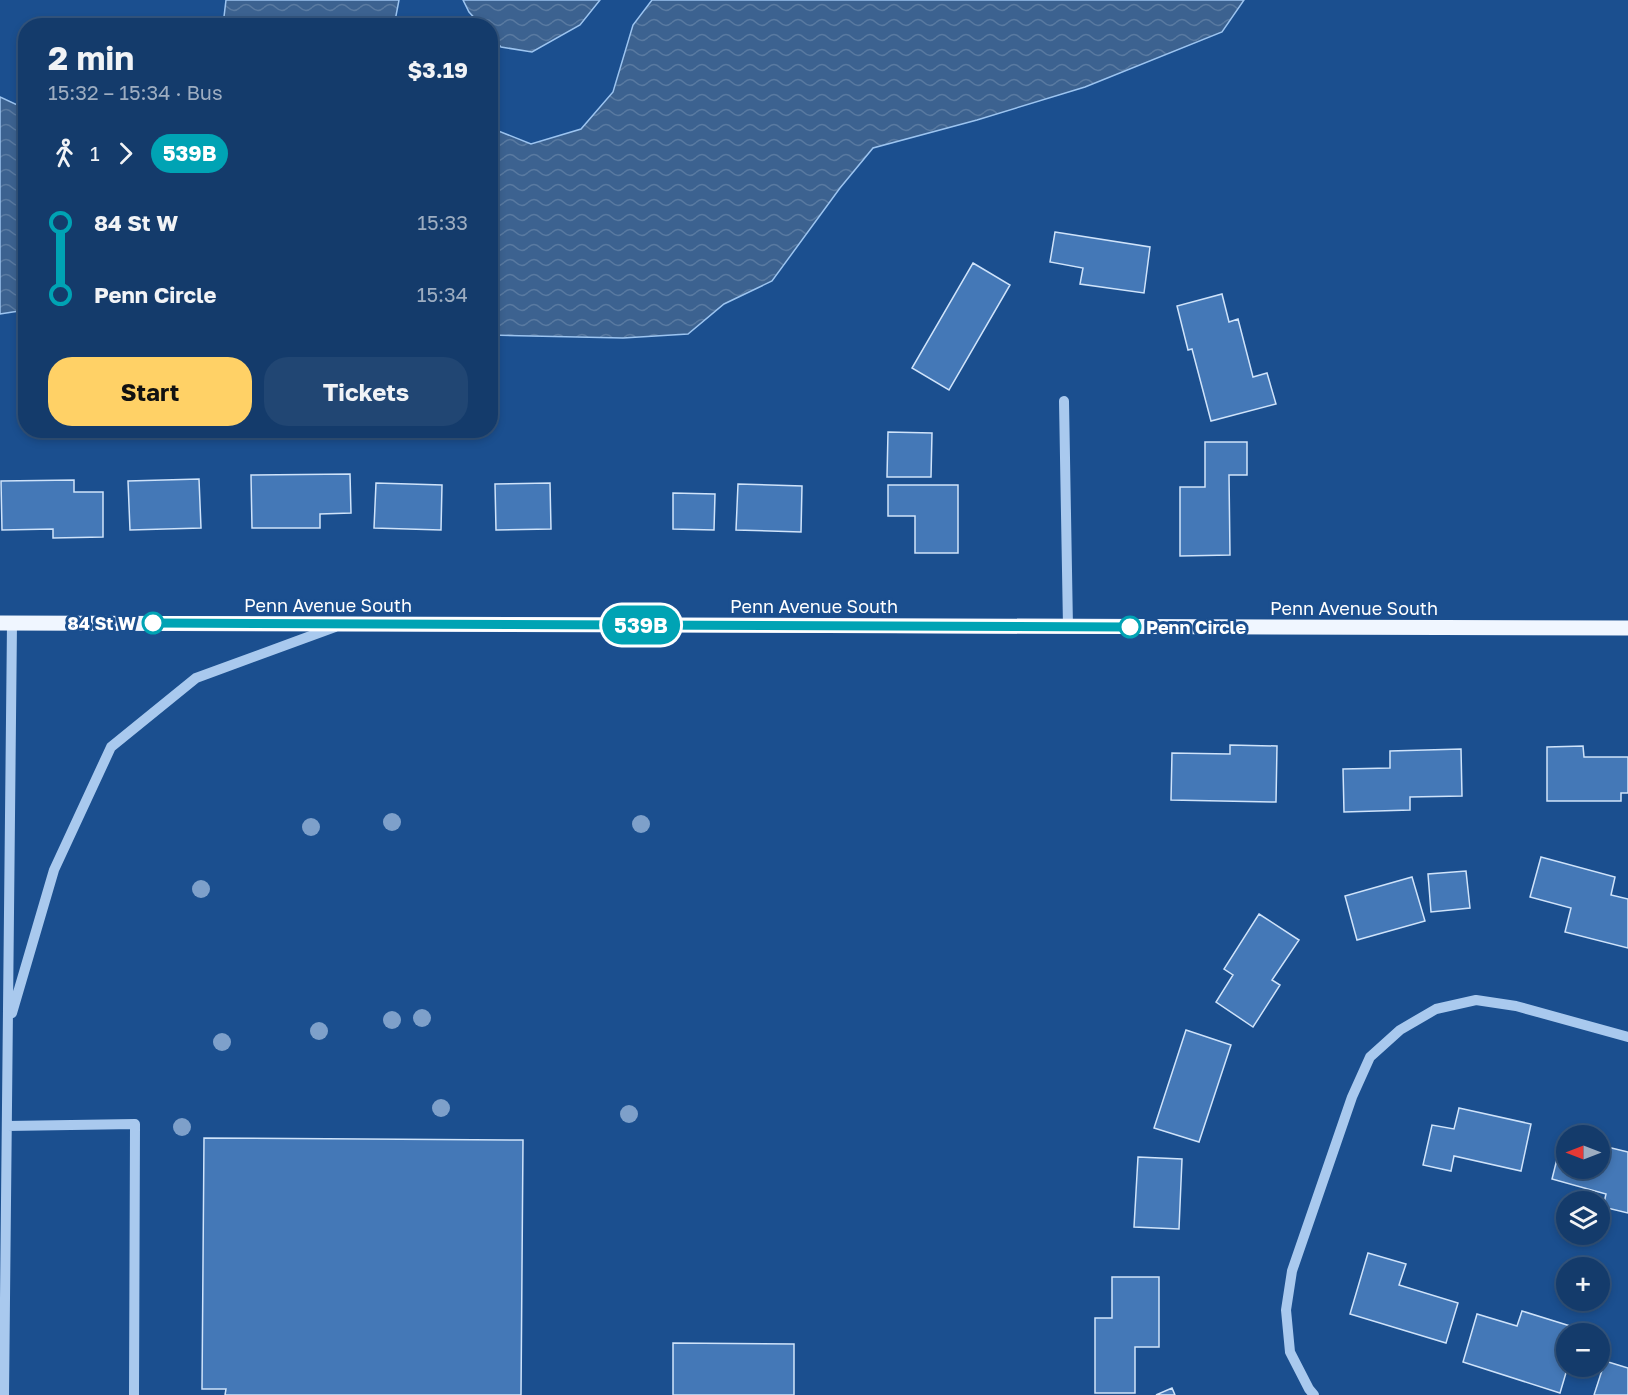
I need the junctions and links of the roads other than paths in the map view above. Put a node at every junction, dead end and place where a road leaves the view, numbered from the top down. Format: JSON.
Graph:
{"nodes":[{"id":1,"x":1064,"y":401,"type":"dead end"},
{"id":2,"x":6,"y":623,"type":"edge"},
{"id":3,"x":343,"y":624,"type":"junction"},
{"id":4,"x":1068,"y":627,"type":"junction"},
{"id":5,"x":1628,"y":628,"type":"edge"},
{"id":6,"x":8,"y":1024,"type":"junction"},
{"id":7,"x":1628,"y":1037,"type":"edge"},
{"id":8,"x":7,"y":1126,"type":"junction"},
{"id":9,"x":3,"y":1286,"type":"edge"},
{"id":10,"x":4,"y":1395,"type":"edge"},
{"id":11,"x":134,"y":1395,"type":"edge"},
{"id":12,"x":1314,"y":1395,"type":"edge"}],
"edges":[{"from":1,"to":4,"type":"street"},
{"from":2,"to":3,"type":"main road","name":"Penn Avenue South"},
{"from":2,"to":6,"type":"street"},
{"from":3,"to":4,"type":"main road","name":"Penn Avenue South"},
{"from":3,"to":6,"type":"street"},
{"from":4,"to":5,"type":"main road","name":"Penn Avenue South"},
{"from":6,"to":8,"type":"street"},
{"from":7,"to":12,"type":"street"},
{"from":8,"to":9,"type":"street"},
{"from":8,"to":11,"type":"street"},
{"from":9,"to":10,"type":"street"}]}
